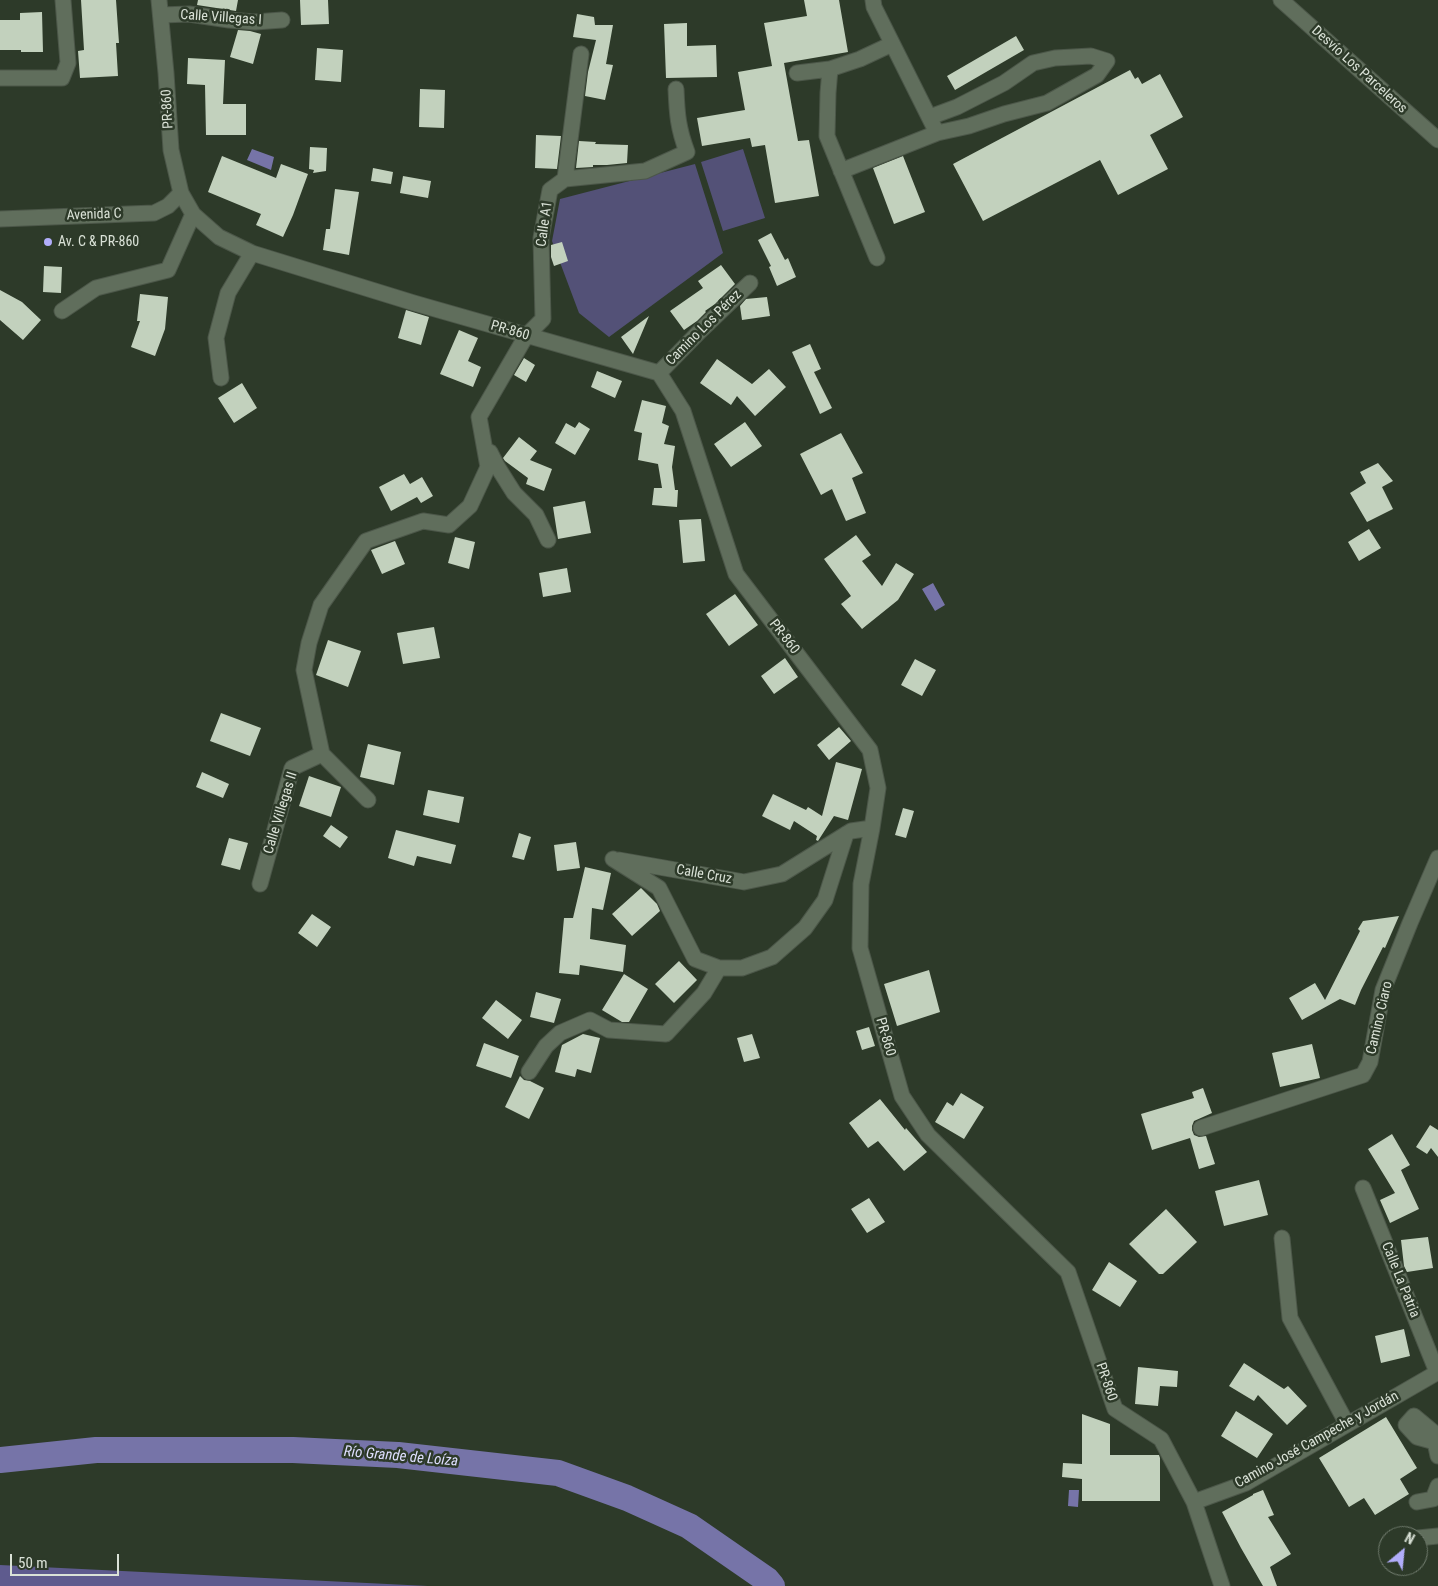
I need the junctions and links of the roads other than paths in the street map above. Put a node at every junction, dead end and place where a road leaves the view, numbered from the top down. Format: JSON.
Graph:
{"nodes":[{"id":1,"x":63,"y":0,"type":"edge"},
{"id":2,"x":873,"y":0,"type":"edge"},
{"id":3,"x":1281,"y":0,"type":"edge"},
{"id":4,"x":160,"y":7,"type":"edge"},
{"id":5,"x":282,"y":20,"type":"dead end"},
{"id":6,"x":892,"y":44,"type":"junction"},
{"id":7,"x":581,"y":54,"type":"dead end"},
{"id":8,"x":830,"y":69,"type":"junction"},
{"id":9,"x":797,"y":73,"type":"dead end"},
{"id":10,"x":0,"y":78,"type":"edge"},
{"id":11,"x":676,"y":89,"type":"dead end"},
{"id":12,"x":930,"y":117,"type":"junction"},
{"id":13,"x":937,"y":133,"type":"junction"},
{"id":14,"x":1438,"y":140,"type":"edge"},
{"id":15,"x":841,"y":171,"type":"junction"},
{"id":16,"x":565,"y":180,"type":"junction"},
{"id":17,"x":182,"y":193,"type":"junction"},
{"id":18,"x":193,"y":214,"type":"junction"},
{"id":19,"x":0,"y":219,"type":"edge"},
{"id":20,"x":252,"y":253,"type":"junction"},
{"id":21,"x":877,"y":258,"type":"dead end"},
{"id":22,"x":750,"y":283,"type":"dead end"},
{"id":23,"x":62,"y":311,"type":"dead end"},
{"id":24,"x":526,"y":336,"type":"junction"},
{"id":25,"x":659,"y":373,"type":"junction"},
{"id":26,"x":221,"y":378,"type":"dead end"},
{"id":27,"x":483,"y":439,"type":"junction"},
{"id":28,"x":548,"y":540,"type":"dead end"},
{"id":29,"x":322,"y":754,"type":"junction"},
{"id":30,"x":368,"y":800,"type":"dead end"},
{"id":31,"x":872,"y":828,"type":"junction"},
{"id":32,"x":846,"y":834,"type":"junction"},
{"id":33,"x":1438,"y":858,"type":"edge"},
{"id":34,"x":260,"y":884,"type":"dead end"},
{"id":35,"x":719,"y":968,"type":"junction"},
{"id":36,"x":529,"y":1072,"type":"dead end"},
{"id":37,"x":1201,"y":1128,"type":"dead end"},
{"id":38,"x":1363,"y":1188,"type":"dead end"},
{"id":39,"x":1282,"y":1238,"type":"dead end"},
{"id":40,"x":1438,"y":1372,"type":"edge"},
{"id":41,"x":1347,"y":1424,"type":"junction"},
{"id":42,"x":1438,"y":1436,"type":"edge"},
{"id":43,"x":1438,"y":1456,"type":"edge"},
{"id":44,"x":1438,"y":1486,"type":"edge"},
{"id":45,"x":1194,"y":1502,"type":"junction"},
{"id":46,"x":1417,"y":1502,"type":"dead end"},
{"id":47,"x":1222,"y":1586,"type":"edge"}],
"edges":[{"from":1,"to":10,"type":"street"},
{"from":2,"to":6,"type":"street"},
{"from":3,"to":14,"type":"street","name":"Desvío Los Parceleros"},
{"from":4,"to":5,"type":"street","name":"Calle Villegas I"},
{"from":4,"to":17,"type":"street","name":"PR-860","number":"PR-860"},
{"from":6,"to":8,"type":"street"},
{"from":6,"to":12,"type":"street"},
{"from":7,"to":16,"type":"street"},
{"from":8,"to":9,"type":"street"},
{"from":8,"to":15,"type":"street"},
{"from":11,"to":16,"type":"street"},
{"from":12,"to":13,"type":"street"},
{"from":12,"to":13,"type":"street"},
{"from":13,"to":15,"type":"street"},
{"from":15,"to":21,"type":"street"},
{"from":16,"to":24,"type":"street","name":"Calle A1"},
{"from":17,"to":18,"type":"street","name":"PR-860","number":"PR-860"},
{"from":17,"to":19,"type":"street","name":"Avenida C"},
{"from":18,"to":20,"type":"street","name":"PR-860","number":"PR-860"},
{"from":18,"to":23,"type":"street"},
{"from":20,"to":24,"type":"street","name":"PR-860","number":"PR-860"},
{"from":20,"to":26,"type":"street"},
{"from":22,"to":25,"type":"street","name":"Camino Los Pérez"},
{"from":24,"to":25,"type":"street","name":"PR-860","number":"PR-860"},
{"from":24,"to":27,"type":"street"},
{"from":25,"to":31,"type":"street","name":"PR-860","number":"PR-860"},
{"from":27,"to":28,"type":"street"},
{"from":27,"to":29,"type":"street"},
{"from":29,"to":30,"type":"street"},
{"from":29,"to":34,"type":"street","name":"Calle Villegas II"},
{"from":31,"to":32,"type":"street","name":"Calle Cruz"},
{"from":31,"to":45,"type":"street","name":"PR-860","number":"PR-860"},
{"from":32,"to":35,"type":"street"},
{"from":32,"to":35,"type":"street","name":"Calle Cruz"},
{"from":33,"to":37,"type":"street","name":"Camino Ciaro"},
{"from":35,"to":36,"type":"street"},
{"from":38,"to":40,"type":"street","name":"Calle La Patria"},
{"from":39,"to":41,"type":"street"},
{"from":40,"to":41,"type":"street","name":"Camino José Campeche y Jordán"},
{"from":41,"to":45,"type":"street","name":"Camino José Campeche y Jordán"},
{"from":42,"to":43,"type":"street"},
{"from":44,"to":46,"type":"street"},
{"from":45,"to":47,"type":"street","name":"PR-860"}]}
